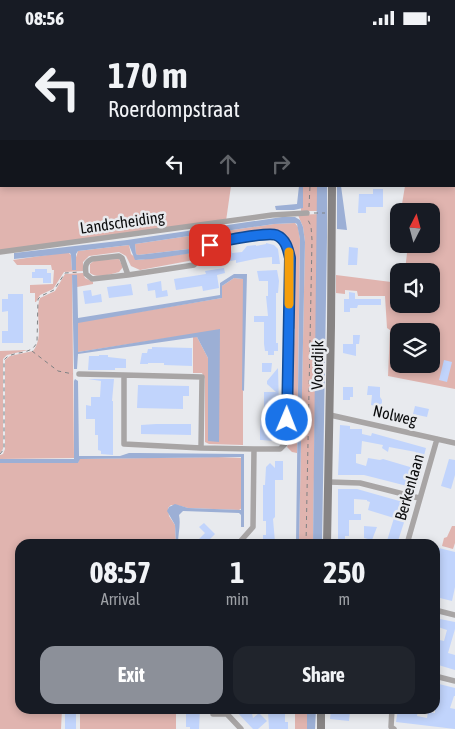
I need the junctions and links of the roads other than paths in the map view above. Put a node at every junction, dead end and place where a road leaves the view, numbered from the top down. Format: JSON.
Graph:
{"nodes":[{"id":1,"x":332,"y":187,"type":"edge"},
{"id":2,"x":307,"y":213,"type":"road end"},
{"id":3,"x":0,"y":252,"type":"edge"},
{"id":4,"x":128,"y":275,"type":"junction"},
{"id":5,"x":79,"y":374,"type":"road end"},
{"id":6,"x":124,"y":375,"type":"junction"},
{"id":7,"x":330,"y":415,"type":"junction"},
{"id":8,"x":438,"y":439,"type":"junction"},
{"id":9,"x":455,"y":443,"type":"edge"},
{"id":10,"x":201,"y":448,"type":"junction"},
{"id":11,"x":254,"y":449,"type":"junction"},
{"id":12,"x":329,"y":482,"type":"junction"},
{"id":13,"x":419,"y":498,"type":"junction"},
{"id":14,"x":242,"y":539,"type":"edge"},
{"id":15,"x":327,"y":539,"type":"edge"},
{"id":16,"x":408,"y":539,"type":"edge"},
{"id":17,"x":440,"y":611,"type":"edge"},
{"id":18,"x":455,"y":615,"type":"edge"},
{"id":19,"x":440,"y":677,"type":"edge"},
{"id":20,"x":455,"y":681,"type":"edge"},
{"id":21,"x":213,"y":714,"type":"edge"},
{"id":22,"x":226,"y":714,"type":"edge"},
{"id":23,"x":226,"y":714,"type":"edge"},
{"id":24,"x":321,"y":714,"type":"edge"},
{"id":25,"x":392,"y":714,"type":"edge"},
{"id":26,"x":241,"y":729,"type":"edge"},
{"id":27,"x":320,"y":729,"type":"edge"},
{"id":28,"x":394,"y":729,"type":"edge"}],
"edges":[{"from":1,"to":7,"type":"street","name":"Voordijk"},
{"from":2,"to":3,"type":"street","name":"Landscheiding"},
{"from":4,"to":4,"type":"street"},
{"from":4,"to":11,"type":"street"},
{"from":5,"to":6,"type":"street"},
{"from":6,"to":10,"type":"street"},
{"from":6,"to":10,"type":"street"},
{"from":7,"to":8,"type":"street","name":"Nolweg"},
{"from":7,"to":12,"type":"street","name":"Voordijk"},
{"from":8,"to":9,"type":"street","name":"Nolweg"},
{"from":8,"to":13,"type":"street","name":"Berkenlaan"},
{"from":10,"to":11,"type":"street"},
{"from":11,"to":14,"type":"street"},
{"from":12,"to":13,"type":"street"},
{"from":12,"to":15,"type":"street","name":"Voordijk"},
{"from":13,"to":16,"type":"street","name":"Berkenlaan"},
{"from":17,"to":18,"type":"street"},
{"from":19,"to":20,"type":"street"},
{"from":21,"to":23,"type":"street"},
{"from":22,"to":26,"type":"street"},
{"from":24,"to":27,"type":"street"},
{"from":25,"to":28,"type":"street"}]}
